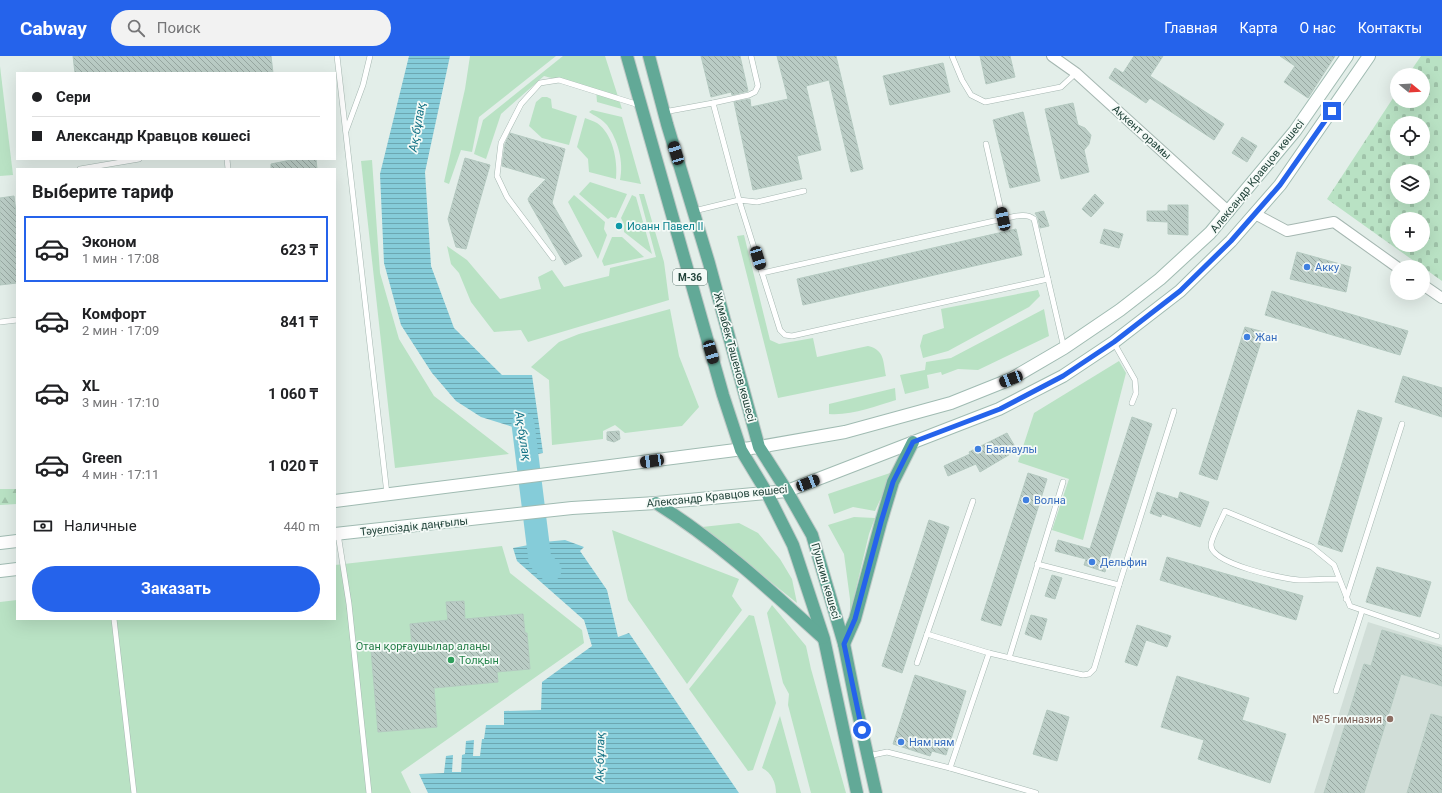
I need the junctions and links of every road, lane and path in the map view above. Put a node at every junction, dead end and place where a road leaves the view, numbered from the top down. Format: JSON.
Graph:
{"nodes":[{"id":1,"x":337,"y":56,"type":"edge"},
{"id":2,"x":370,"y":56,"type":"edge"},
{"id":3,"x":627,"y":56,"type":"edge"},
{"id":4,"x":649,"y":56,"type":"edge"},
{"id":5,"x":751,"y":56,"type":"edge"},
{"id":6,"x":952,"y":56,"type":"edge"},
{"id":7,"x":1052,"y":56,"type":"edge"},
{"id":8,"x":1347,"y":56,"type":"edge"},
{"id":9,"x":1370,"y":56,"type":"edge"},
{"id":10,"x":1076,"y":73,"type":"junction"},
{"id":11,"x":713,"y":103,"type":"junction"},
{"id":12,"x":641,"y":106,"type":"junction"},
{"id":13,"x":664,"y":112,"type":"junction"},
{"id":14,"x":346,"y":132,"type":"junction"},
{"id":15,"x":986,"y":144,"type":"dead end"},
{"id":16,"x":133,"y":160,"type":"edge"},
{"id":17,"x":122,"y":162,"type":"junction"},
{"id":18,"x":86,"y":168,"type":"edge"},
{"id":19,"x":123,"y":168,"type":"edge"},
{"id":20,"x":804,"y":191,"type":"dead end"},
{"id":21,"x":739,"y":200,"type":"junction"},
{"id":22,"x":693,"y":211,"type":"junction"},
{"id":23,"x":1229,"y":212,"type":"junction"},
{"id":24,"x":1255,"y":214,"type":"junction"},
{"id":25,"x":1003,"y":219,"type":"junction"},
{"id":26,"x":553,"y":258,"type":"dead end"},
{"id":27,"x":1390,"y":262,"type":"edge"},
{"id":28,"x":762,"y":273,"type":"junction"},
{"id":29,"x":1048,"y":279,"type":"junction"},
{"id":30,"x":1430,"y":290,"type":"edge"},
{"id":31,"x":1442,"y":298,"type":"edge"},
{"id":32,"x":16,"y":320,"type":"edge"},
{"id":33,"x":0,"y":322,"type":"edge"},
{"id":34,"x":1114,"y":342,"type":"junction"},
{"id":35,"x":1064,"y":348,"type":"junction"},
{"id":36,"x":1132,"y":403,"type":"dead end"},
{"id":37,"x":1174,"y":411,"type":"dead end"},
{"id":38,"x":1402,"y":424,"type":"dead end"},
{"id":39,"x":913,"y":442,"type":"junction"},
{"id":40,"x":759,"y":447,"type":"junction"},
{"id":41,"x":741,"y":450,"type":"junction"},
{"id":42,"x":1064,"y":482,"type":"dead end"},
{"id":43,"x":787,"y":491,"type":"junction"},
{"id":44,"x":768,"y":493,"type":"junction"},
{"id":45,"x":387,"y":495,"type":"junction"},
{"id":46,"x":336,"y":501,"type":"edge"},
{"id":47,"x":973,"y":501,"type":"dead end"},
{"id":48,"x":656,"y":503,"type":"junction"},
{"id":49,"x":493,"y":517,"type":"joint"},
{"id":50,"x":336,"y":534,"type":"edge"},
{"id":51,"x":16,"y":541,"type":"edge"},
{"id":52,"x":0,"y":543,"type":"edge"},
{"id":53,"x":1037,"y":564,"type":"junction"},
{"id":54,"x":16,"y":569,"type":"edge"},
{"id":55,"x":0,"y":571,"type":"edge"},
{"id":56,"x":1339,"y":579,"type":"junction"},
{"id":57,"x":1119,"y":585,"type":"junction"},
{"id":58,"x":1346,"y":599,"type":"junction"},
{"id":59,"x":1362,"y":611,"type":"junction"},
{"id":60,"x":114,"y":620,"type":"edge"},
{"id":61,"x":927,"y":634,"type":"junction"},
{"id":62,"x":1437,"y":636,"type":"dead end"},
{"id":63,"x":824,"y":639,"type":"junction"},
{"id":64,"x":844,"y":644,"type":"junction"},
{"id":65,"x":989,"y":653,"type":"junction"},
{"id":66,"x":1009,"y":658,"type":"junction"},
{"id":67,"x":917,"y":663,"type":"dead end"},
{"id":68,"x":1336,"y":691,"type":"dead end"},
{"id":69,"x":868,"y":756,"type":"junction"},
{"id":70,"x":950,"y":768,"type":"junction"},
{"id":71,"x":134,"y":793,"type":"edge"},
{"id":72,"x":369,"y":793,"type":"edge"},
{"id":73,"x":857,"y":793,"type":"edge"},
{"id":74,"x":876,"y":793,"type":"edge"},
{"id":75,"x":1036,"y":793,"type":"edge"}],
"edges":[{"from":1,"to":14,"type":"lane"},
{"from":2,"to":14,"type":"lane"},
{"from":3,"to":12,"type":"main road","name":"Жұмабек Тәшенов көшесі","number":"M-36"},
{"from":4,"to":13,"type":"main road","name":"Жұмабек Тәшенов көшесі","number":"M-36"},
{"from":5,"to":11,"type":"lane"},
{"from":6,"to":10,"type":"lane"},
{"from":7,"to":10,"type":"street","name":"Ақкент орамы"},
{"from":8,"to":23,"type":"main road","name":"Александр Кравцов көшесі"},
{"from":9,"to":24,"type":"main road","name":"Александр Кравцов көшесі"},
{"from":10,"to":23,"type":"street","name":"Ақкент орамы"},
{"from":11,"to":13,"type":"lane"},
{"from":11,"to":21,"type":"lane"},
{"from":12,"to":26,"type":"lane"},
{"from":12,"to":41,"type":"main road","name":"Жұмабек Тәшенов көшесі","number":"M-36"},
{"from":13,"to":22,"type":"main road","name":"Жұмабек Тәшенов көшесі","number":"M-36"},
{"from":14,"to":45,"type":"lane"},
{"from":15,"to":25,"type":"lane"},
{"from":16,"to":17,"type":"lane"},
{"from":17,"to":18,"type":"lane"},
{"from":17,"to":19,"type":"lane"},
{"from":20,"to":21,"type":"lane"},
{"from":21,"to":22,"type":"lane"},
{"from":21,"to":28,"type":"lane"},
{"from":22,"to":40,"type":"main road","name":"Жұмабек Тәшенов көшесі","number":"M-36"},
{"from":23,"to":35,"type":"main road","name":"Александр Кравцов көшесі"},
{"from":24,"to":27,"type":"street"},
{"from":24,"to":34,"type":"main road","name":"Александр Кравцов көшесі"},
{"from":25,"to":28,"type":"lane"},
{"from":25,"to":29,"type":"lane"},
{"from":28,"to":29,"type":"lane"},
{"from":29,"to":35,"type":"lane"},
{"from":30,"to":31,"type":"street"},
{"from":32,"to":33,"type":"lane"},
{"from":34,"to":36,"type":"lane"},
{"from":34,"to":39,"type":"main road","name":"Александр Кравцов көшесі"},
{"from":35,"to":40,"type":"main road","name":"Александр Кравцов көшесі"},
{"from":37,"to":57,"type":"lane"},
{"from":38,"to":58,"type":"lane"},
{"from":39,"to":43,"type":"main road","name":"Александр Кравцов көшесі"},
{"from":39,"to":64,"type":"main road"},
{"from":40,"to":41,"type":"main road","name":"Александр Кравцов көшесі"},
{"from":40,"to":43,"type":"main road","name":"Жұмабек Тәшенов көшесі","number":"M-36"},
{"from":41,"to":44,"type":"main road","name":"Жұмабек Тәшенов көшесі","number":"M-36"},
{"from":41,"to":45,"type":"main road","name":"Александр Кравцов көшесі"},
{"from":42,"to":53,"type":"lane"},
{"from":43,"to":44,"type":"main road","name":"Александр Кравцов көшесі"},
{"from":43,"to":64,"type":"main road","name":"Пушкин көшесі","number":"M-36"},
{"from":44,"to":48,"type":"main road","name":"Александр Кравцов көшесі"},
{"from":44,"to":63,"type":"main road","name":"Пушкин көшесі","number":"M-36"},
{"from":45,"to":46,"type":"main road"},
{"from":47,"to":61,"type":"lane"},
{"from":48,"to":49,"type":"main road","name":"Александр Кравцов көшесі"},
{"from":48,"to":63,"type":"main road"},
{"from":49,"to":50,"type":"main road","name":"Тәуелсіздік даңғылы"},
{"from":50,"to":72,"type":"lane"},
{"from":51,"to":52,"type":"main road"},
{"from":53,"to":57,"type":"lane"},
{"from":53,"to":66,"type":"lane"},
{"from":54,"to":55,"type":"main road"},
{"from":56,"to":56,"type":"lane"},
{"from":56,"to":58,"type":"lane"},
{"from":57,"to":66,"type":"lane"},
{"from":58,"to":59,"type":"lane"},
{"from":59,"to":62,"type":"lane"},
{"from":59,"to":68,"type":"lane"},
{"from":60,"to":71,"type":"lane"},
{"from":61,"to":65,"type":"lane"},
{"from":61,"to":67,"type":"lane"},
{"from":63,"to":73,"type":"main road","name":"Пушкин көшесі","number":"M-36"},
{"from":64,"to":69,"type":"main road","name":"Пушкин көшесі","number":"M-36"},
{"from":65,"to":66,"type":"lane"},
{"from":65,"to":70,"type":"lane"},
{"from":69,"to":70,"type":"lane"},
{"from":69,"to":74,"type":"main road","name":"Пушкин көшесі","number":"M-36"},
{"from":70,"to":75,"type":"lane"}]}
